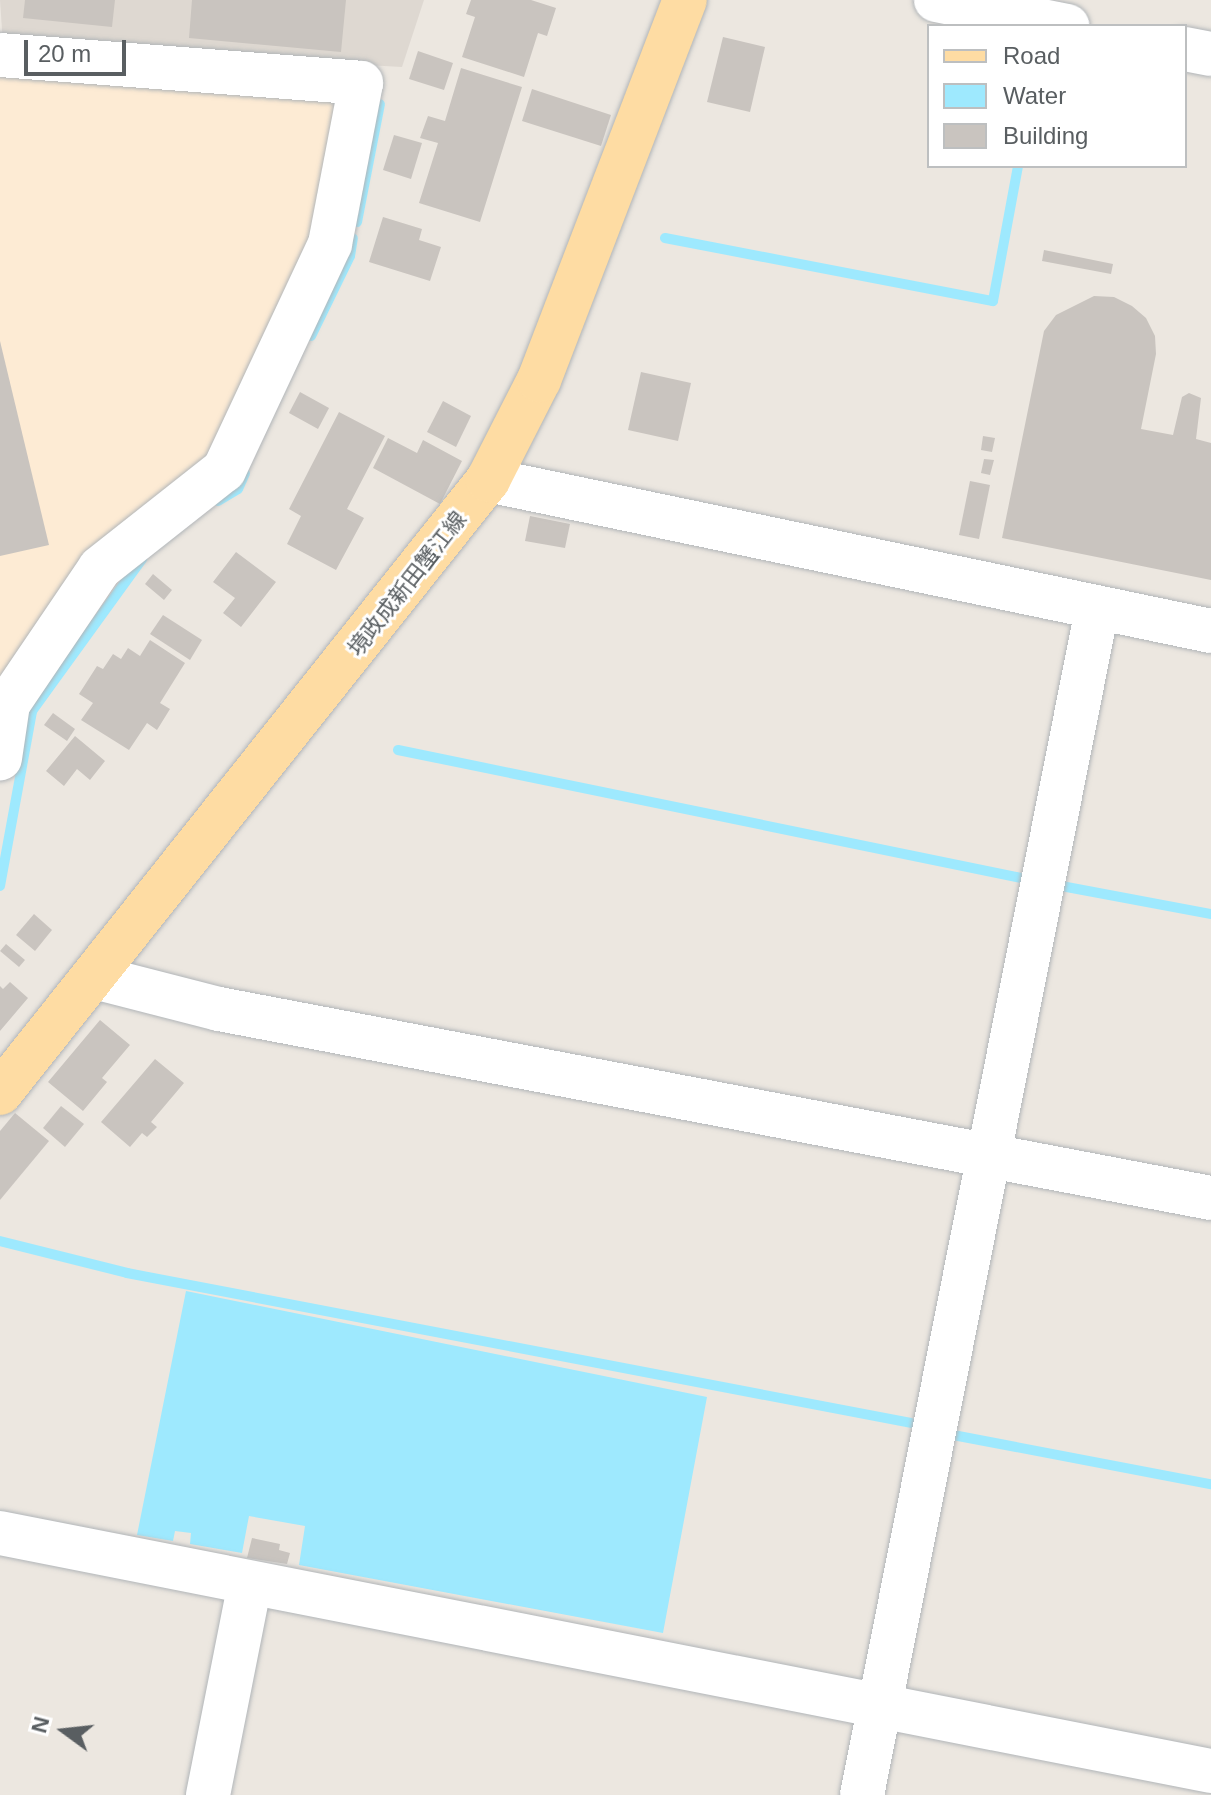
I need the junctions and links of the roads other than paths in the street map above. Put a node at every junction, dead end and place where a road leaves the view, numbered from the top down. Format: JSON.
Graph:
{"nodes":[{"id":1,"x":685,"y":0,"type":"edge"},
{"id":2,"x":936,"y":0,"type":"edge"},
{"id":3,"x":1057,"y":24,"type":"edge"},
{"id":4,"x":1187,"y":49,"type":"edge"},
{"id":5,"x":1211,"y":54,"type":"edge"},
{"id":6,"x":0,"y":55,"type":"edge"},
{"id":7,"x":488,"y":480,"type":"junction"},
{"id":8,"x":1097,"y":609,"type":"junction"},
{"id":9,"x":1211,"y":631,"type":"edge"},
{"id":10,"x":0,"y":758,"type":"edge"},
{"id":11,"x":94,"y":977,"type":"junction"},
{"id":12,"x":0,"y":1093,"type":"edge"},
{"id":13,"x":987,"y":1154,"type":"junction"},
{"id":14,"x":1211,"y":1198,"type":"edge"},
{"id":15,"x":0,"y":1533,"type":"edge"},
{"id":16,"x":250,"y":1583,"type":"junction"},
{"id":17,"x":880,"y":1708,"type":"junction"},
{"id":18,"x":1211,"y":1771,"type":"edge"},
{"id":19,"x":208,"y":1795,"type":"edge"},
{"id":20,"x":862,"y":1795,"type":"edge"}],
"edges":[{"from":1,"to":7,"type":"main road","name":"境政成新田蟹江線"},
{"from":2,"to":3,"type":"street"},
{"from":4,"to":5,"type":"street"},
{"from":6,"to":10,"type":"street"},
{"from":7,"to":8,"type":"street"},
{"from":7,"to":11,"type":"main road","name":"境政成新田蟹江線"},
{"from":8,"to":9,"type":"street"},
{"from":8,"to":13,"type":"street"},
{"from":11,"to":12,"type":"main road","name":"境政成新田蟹江線"},
{"from":11,"to":13,"type":"street"},
{"from":13,"to":14,"type":"street"},
{"from":13,"to":17,"type":"street"},
{"from":15,"to":16,"type":"street"},
{"from":16,"to":17,"type":"street"},
{"from":16,"to":19,"type":"street"},
{"from":17,"to":18,"type":"street"},
{"from":17,"to":20,"type":"street"}]}
